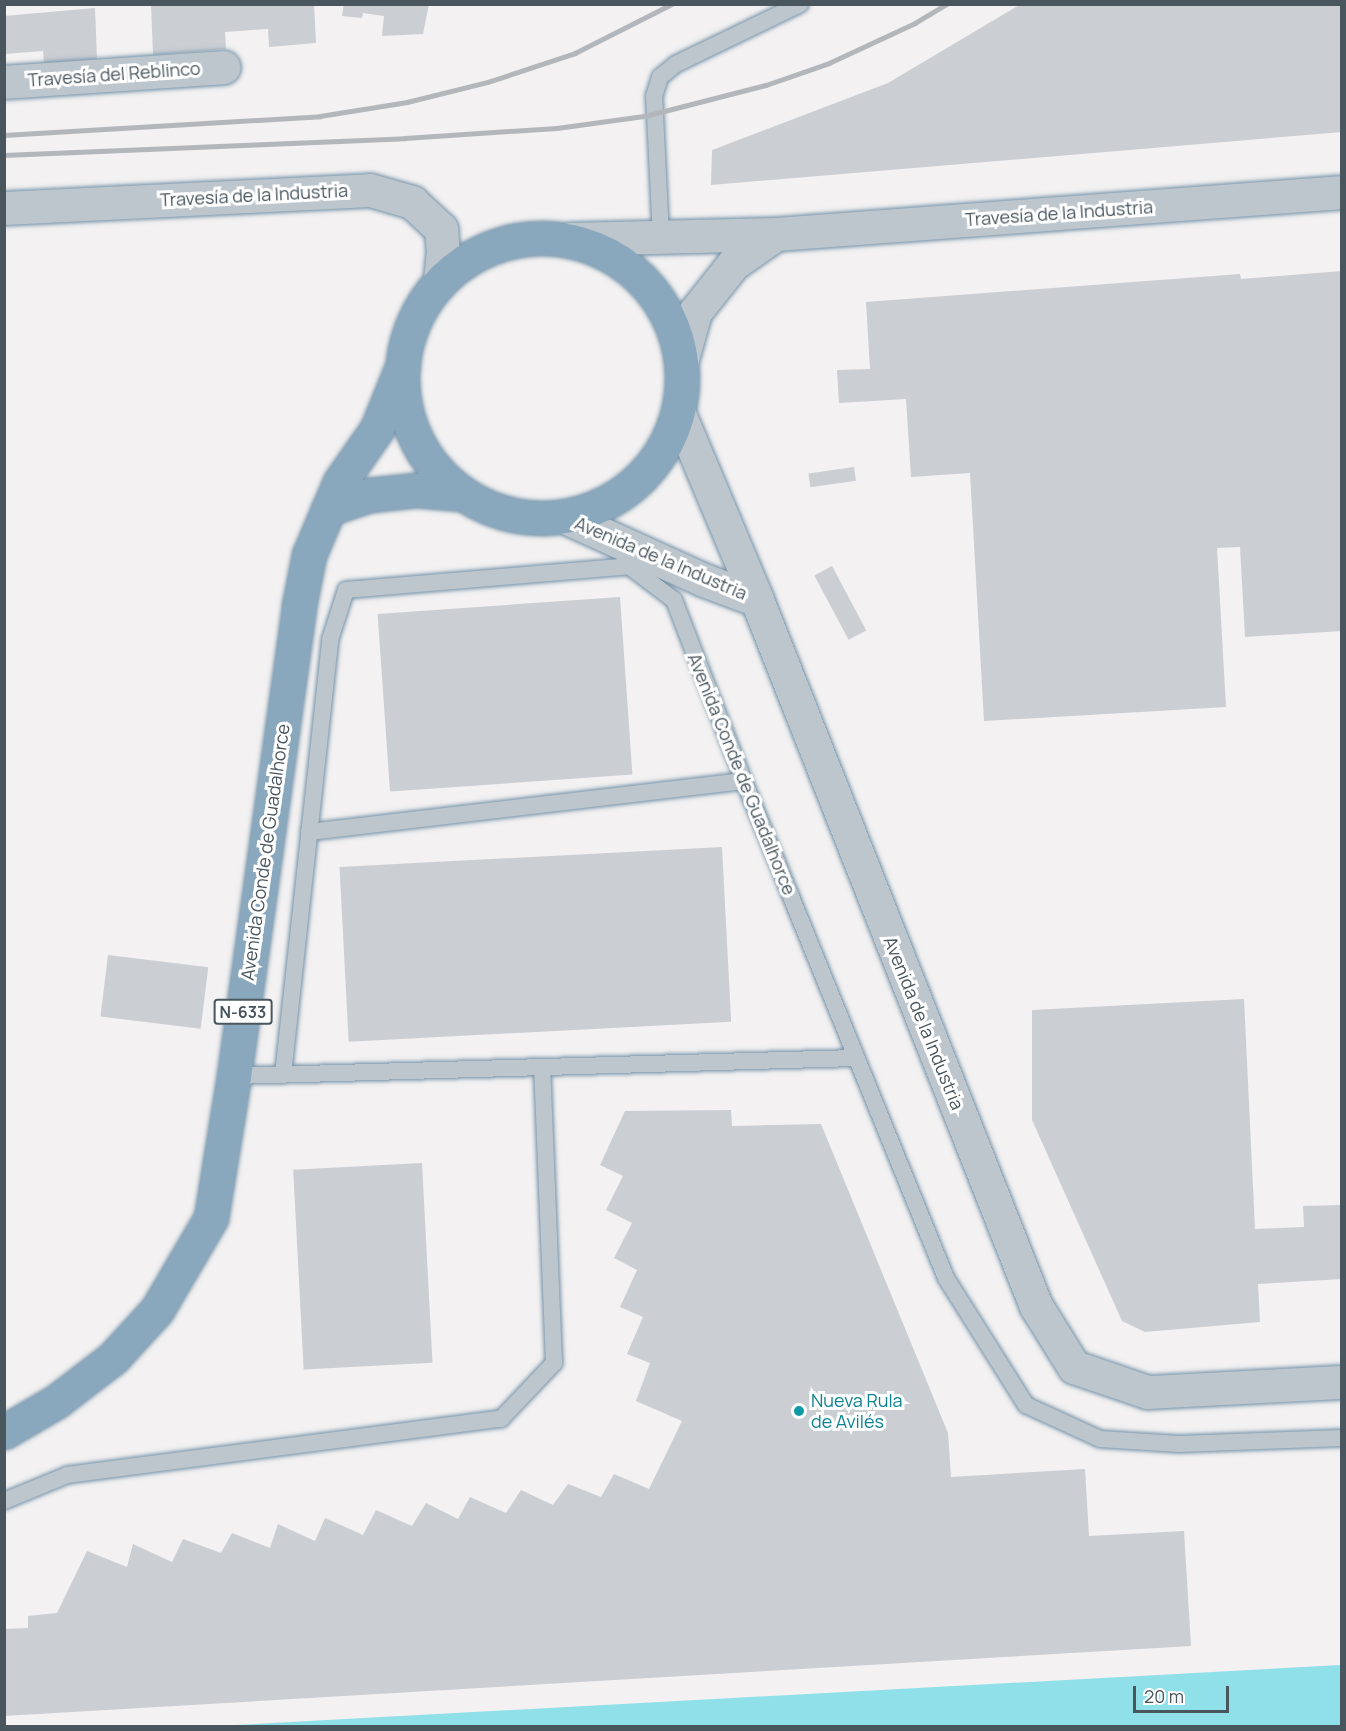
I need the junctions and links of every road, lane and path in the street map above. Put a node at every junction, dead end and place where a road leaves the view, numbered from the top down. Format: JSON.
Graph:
{"nodes":[{"id":1,"x":800,"y":4,"type":"edge"},
{"id":2,"x":223,"y":67,"type":"dead end"},
{"id":3,"x":4,"y":82,"type":"edge"},
{"id":4,"x":1341,"y":192,"type":"edge"},
{"id":5,"x":4,"y":208,"type":"edge"},
{"id":6,"x":776,"y":234,"type":"junction"},
{"id":7,"x":661,"y":237,"type":"junction"},
{"id":8,"x":570,"y":239,"type":"junction"},
{"id":9,"x":440,"y":279,"type":"junction"},
{"id":10,"x":682,"y":359,"type":"junction"},
{"id":11,"x":403,"y":365,"type":"junction"},
{"id":12,"x":679,"y":414,"type":"junction"},
{"id":13,"x":464,"y":494,"type":"junction"},
{"id":14,"x":328,"y":510,"type":"junction"},
{"id":15,"x":565,"y":517,"type":"junction"},
{"id":16,"x":758,"y":600,"type":"junction"},
{"id":17,"x":744,"y":781,"type":"junction"},
{"id":18,"x":309,"y":832,"type":"junction"},
{"id":19,"x":856,"y":1058,"type":"junction"},
{"id":20,"x":542,"y":1067,"type":"junction"},
{"id":21,"x":284,"y":1075,"type":"junction"},
{"id":22,"x":234,"y":1076,"type":"junction"},
{"id":23,"x":1341,"y":1382,"type":"edge"},
{"id":24,"x":4,"y":1432,"type":"edge"},
{"id":25,"x":1341,"y":1438,"type":"edge"},
{"id":26,"x":4,"y":1501,"type":"edge"}],
"edges":[{"from":1,"to":7,"type":"lane"},
{"from":2,"to":3,"type":"street","name":"Travesía del Reblinco"},
{"from":4,"to":6,"type":"street","name":"Travesía de la Industria"},
{"from":5,"to":9,"type":"street","name":"Travesía de la Industria"},
{"from":6,"to":7,"type":"street","name":"Travesía de la Industria"},
{"from":6,"to":10,"type":"street"},
{"from":7,"to":8,"type":"street","name":"Travesía de la Industria"},
{"from":8,"to":9,"type":"highway","name":"Travesía de la Industria"},
{"from":8,"to":10,"type":"highway","name":"Travesía de la Industria"},
{"from":9,"to":11,"type":"highway","name":"Travesía de la Industria"},
{"from":10,"to":12,"type":"highway"},
{"from":11,"to":13,"type":"highway","name":"Travesía de la Industria"},
{"from":11,"to":14,"type":"highway","name":"Avenida Conde de Guadalhorce"},
{"from":12,"to":15,"type":"highway","name":"Travesía de la Industria"},
{"from":12,"to":16,"type":"street","name":"Avenida de la Industria"},
{"from":13,"to":14,"type":"highway"},
{"from":13,"to":15,"type":"highway","name":"Travesía de la Industria"},
{"from":14,"to":22,"type":"highway","name":"Avenida Conde de Guadalhorce","number":"N-633"},
{"from":15,"to":16,"type":"street","name":"Avenida de la Industria"},
{"from":16,"to":23,"type":"street","name":"Avenida de la Industria"},
{"from":17,"to":18,"type":"lane"},
{"from":17,"to":18,"type":"lane","name":"Avenida Conde de Guadalhorce"},
{"from":17,"to":19,"type":"lane","name":"Avenida Conde de Guadalhorce"},
{"from":18,"to":21,"type":"lane","name":"Avenida Conde de Guadalhorce"},
{"from":19,"to":20,"type":"lane"},
{"from":19,"to":25,"type":"lane","name":"Avenida Conde de Guadalhorce"},
{"from":20,"to":21,"type":"lane"},
{"from":20,"to":26,"type":"lane"},
{"from":21,"to":22,"type":"lane"},
{"from":22,"to":24,"type":"highway","name":"Avenida Conde de Guadalhorce","number":"N-633"}]}
